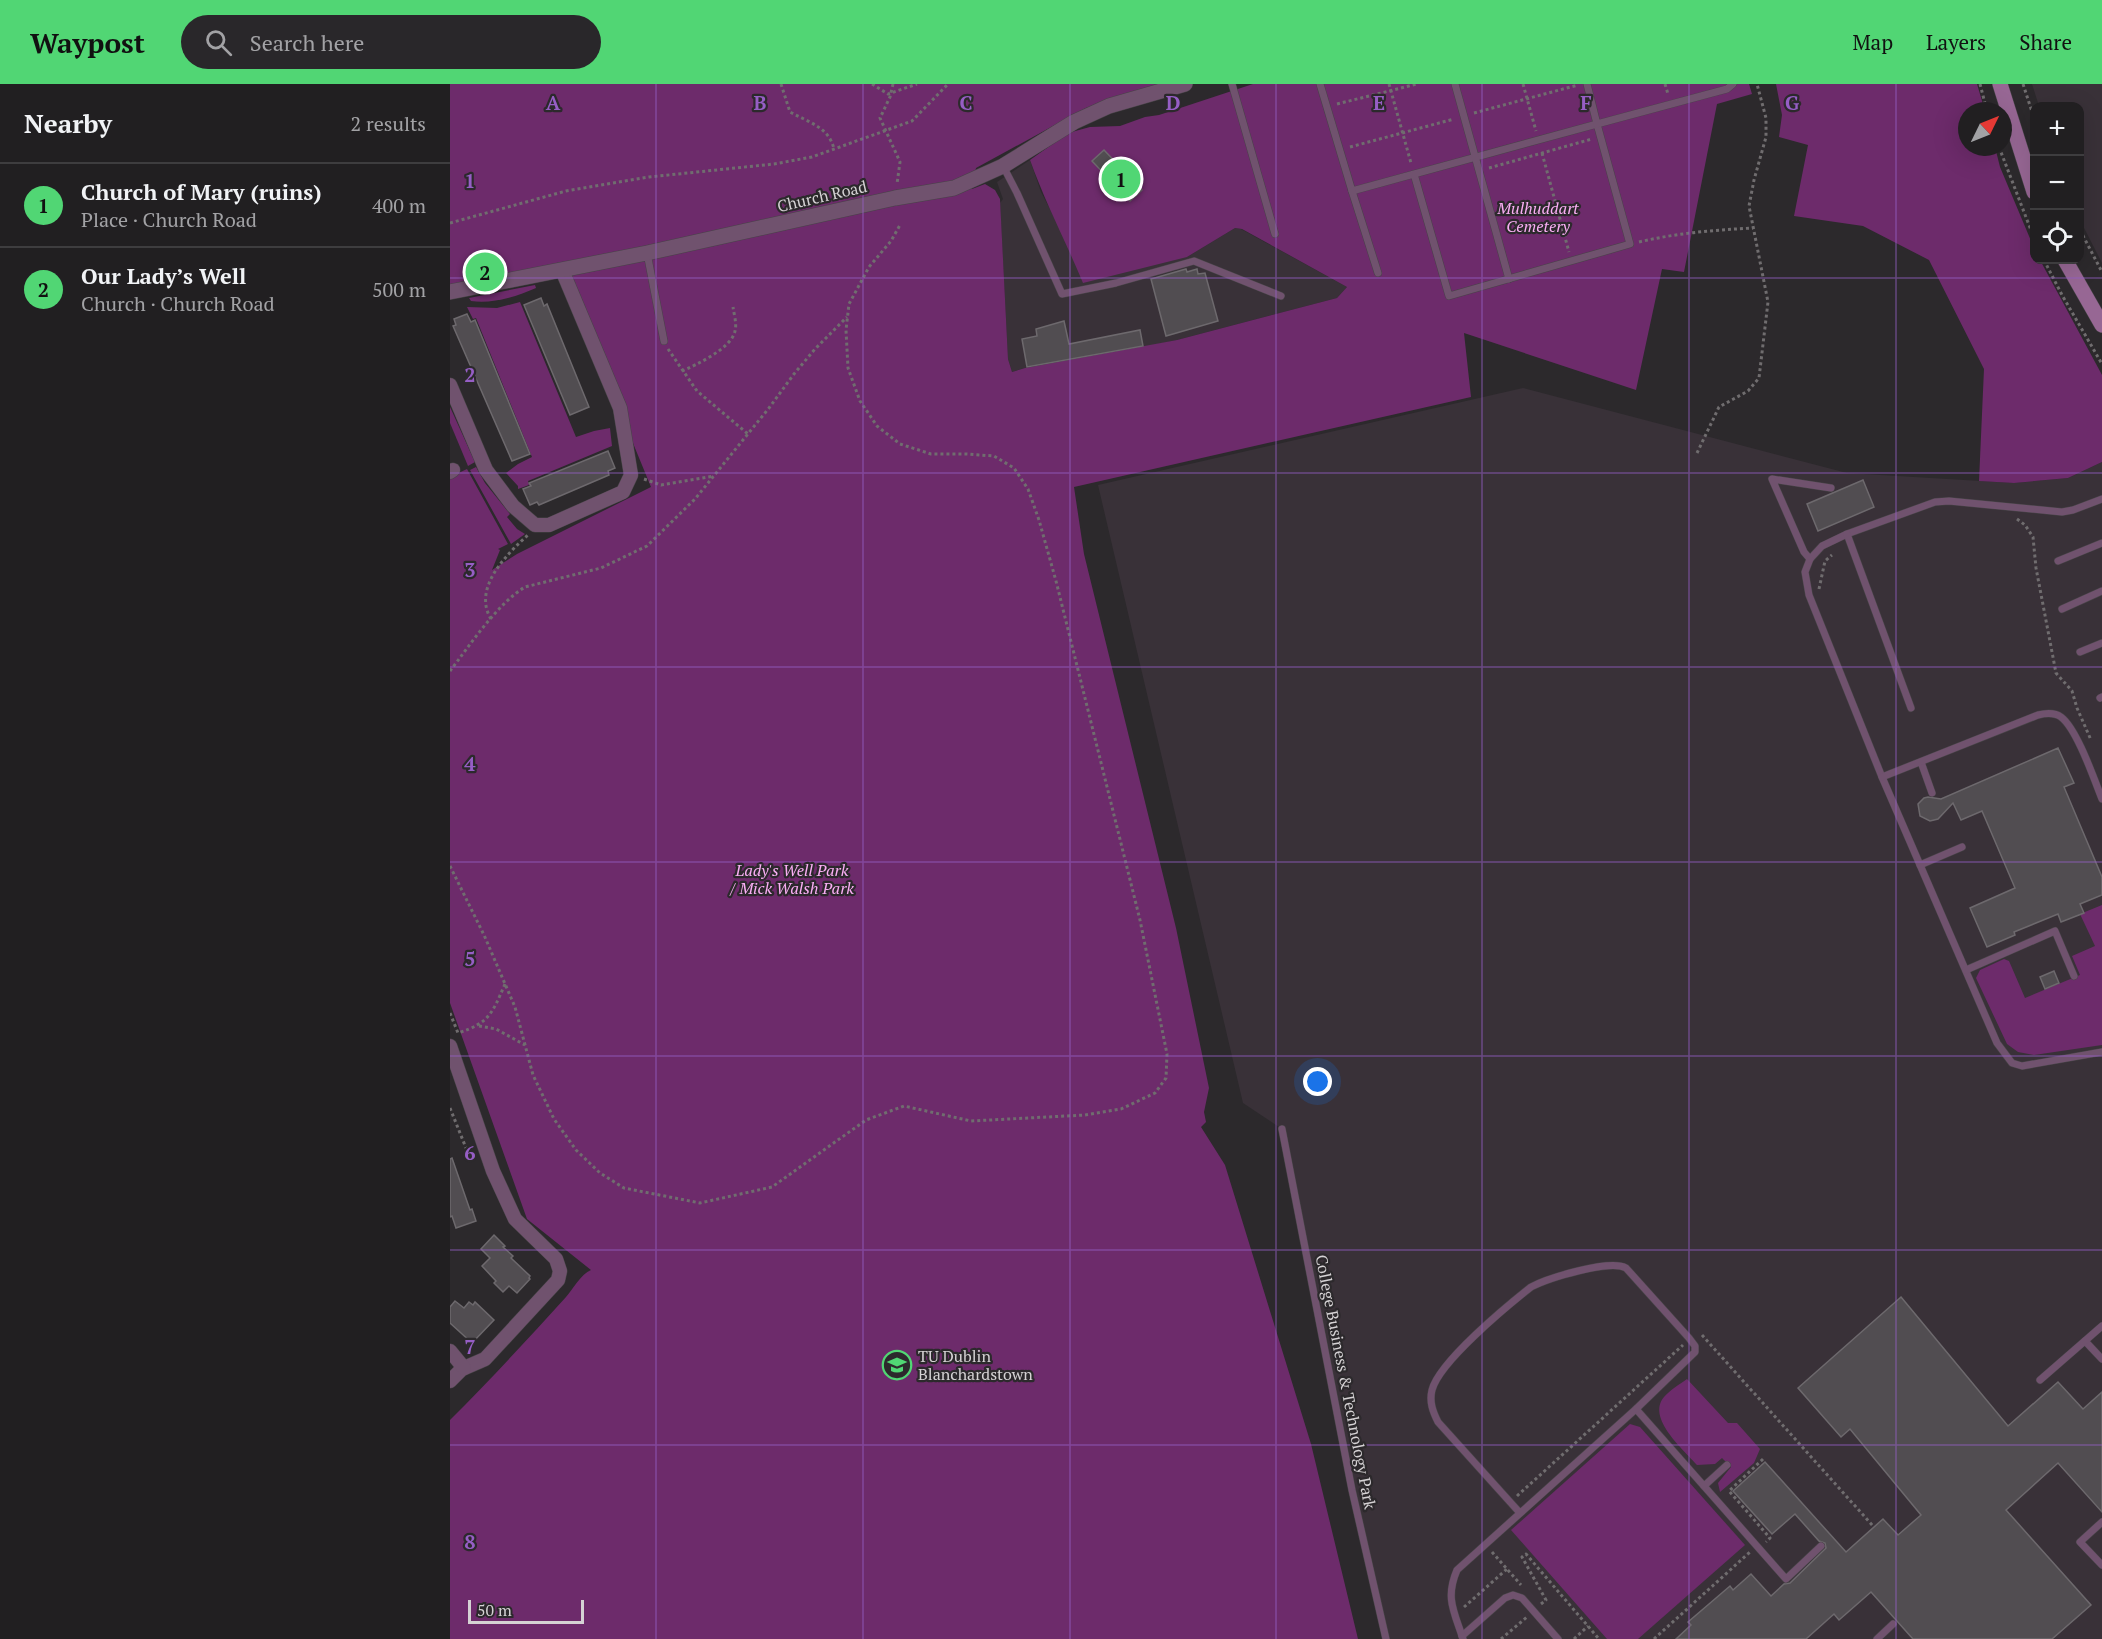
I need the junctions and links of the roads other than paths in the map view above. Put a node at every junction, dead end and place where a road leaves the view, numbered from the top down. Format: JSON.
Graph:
{"nodes":[{"id":1,"x":1185,"y":84,"type":"edge"},
{"id":2,"x":1232,"y":84,"type":"edge"},
{"id":3,"x":1320,"y":84,"type":"edge"},
{"id":4,"x":1455,"y":84,"type":"edge"},
{"id":5,"x":1587,"y":84,"type":"edge"},
{"id":6,"x":1733,"y":84,"type":"edge"},
{"id":7,"x":2000,"y":84,"type":"edge"},
{"id":8,"x":1597,"y":124,"type":"junction"},
{"id":9,"x":1475,"y":158,"type":"junction"},
{"id":10,"x":1002,"y":166,"type":"junction"},
{"id":11,"x":1414,"y":174,"type":"junction"},
{"id":12,"x":2030,"y":179,"type":"edge"},
{"id":13,"x":1352,"y":191,"type":"junction"},
{"id":14,"x":1275,"y":234,"type":"dead end"},
{"id":15,"x":647,"y":253,"type":"junction"},
{"id":16,"x":2067,"y":264,"type":"edge"},
{"id":17,"x":562,"y":270,"type":"junction"},
{"id":18,"x":1378,"y":273,"type":"dead end"},
{"id":19,"x":1509,"y":279,"type":"junction"},
{"id":20,"x":450,"y":292,"type":"edge"},
{"id":21,"x":1281,"y":296,"type":"dead end"},
{"id":22,"x":2102,"y":325,"type":"edge"},
{"id":23,"x":664,"y":341,"type":"road end"},
{"id":24,"x":450,"y":385,"type":"edge"},
{"id":25,"x":1832,"y":488,"type":"dead end"},
{"id":26,"x":2102,"y":499,"type":"edge"},
{"id":27,"x":1847,"y":534,"type":"junction"},
{"id":28,"x":2102,"y":543,"type":"edge"},
{"id":29,"x":1810,"y":559,"type":"junction"},
{"id":30,"x":2058,"y":561,"type":"dead end"},
{"id":31,"x":2102,"y":591,"type":"edge"},
{"id":32,"x":2062,"y":609,"type":"dead end"},
{"id":33,"x":2102,"y":643,"type":"edge"},
{"id":34,"x":2080,"y":652,"type":"dead end"},
{"id":35,"x":1911,"y":708,"type":"dead end"},
{"id":36,"x":1921,"y":762,"type":"junction"},
{"id":37,"x":1882,"y":777,"type":"junction"},
{"id":38,"x":2100,"y":790,"type":"edge"},
{"id":39,"x":1932,"y":794,"type":"dead end"},
{"id":40,"x":2102,"y":798,"type":"edge"},
{"id":41,"x":1962,"y":847,"type":"dead end"},
{"id":42,"x":1920,"y":865,"type":"junction"},
{"id":43,"x":1966,"y":970,"type":"junction"},
{"id":44,"x":2074,"y":976,"type":"dead end"},
{"id":45,"x":450,"y":1046,"type":"edge"},
{"id":46,"x":2102,"y":1052,"type":"edge"},
{"id":47,"x":456,"y":1079,"type":"edge"},
{"id":48,"x":1282,"y":1129,"type":"dead end"},
{"id":49,"x":2102,"y":1326,"type":"edge"},
{"id":50,"x":2085,"y":1341,"type":"junction"},
{"id":51,"x":450,"y":1351,"type":"edge"},
{"id":52,"x":2102,"y":1359,"type":"edge"},
{"id":53,"x":464,"y":1368,"type":"junction"},
{"id":54,"x":2040,"y":1380,"type":"dead end"},
{"id":55,"x":450,"y":1382,"type":"edge"},
{"id":56,"x":1635,"y":1409,"type":"junction"},
{"id":57,"x":1727,"y":1465,"type":"dead end"},
{"id":58,"x":1704,"y":1486,"type":"junction"},
{"id":59,"x":1520,"y":1513,"type":"junction"},
{"id":60,"x":2102,"y":1522,"type":"edge"},
{"id":61,"x":1821,"y":1546,"type":"dead end"},
{"id":62,"x":2102,"y":1565,"type":"edge"},
{"id":63,"x":1893,"y":1624,"type":"dead end"},
{"id":64,"x":1462,"y":1637,"type":"edge"},
{"id":65,"x":1386,"y":1639,"type":"edge"},
{"id":66,"x":1558,"y":1639,"type":"edge"},
{"id":67,"x":1877,"y":1639,"type":"edge"}],
"edges":[{"from":1,"to":10,"type":"street","name":"Church Road"},
{"from":2,"to":14,"type":"lane"},
{"from":3,"to":13,"type":"lane"},
{"from":4,"to":9,"type":"lane"},
{"from":5,"to":8,"type":"lane"},
{"from":6,"to":8,"type":"lane"},
{"from":7,"to":12,"type":"main road"},
{"from":8,"to":9,"type":"lane"},
{"from":8,"to":19,"type":"lane"},
{"from":9,"to":11,"type":"lane"},
{"from":9,"to":19,"type":"lane"},
{"from":10,"to":15,"type":"street","name":"Church Road"},
{"from":10,"to":21,"type":"lane"},
{"from":11,"to":13,"type":"lane"},
{"from":11,"to":19,"type":"lane"},
{"from":13,"to":18,"type":"lane"},
{"from":15,"to":17,"type":"street","name":"Church Road"},
{"from":15,"to":23,"type":"lane"},
{"from":16,"to":22,"type":"main road"},
{"from":17,"to":20,"type":"street","name":"Church Road"},
{"from":17,"to":24,"type":"street"},
{"from":25,"to":29,"type":"lane"},
{"from":26,"to":27,"type":"lane"},
{"from":27,"to":29,"type":"lane"},
{"from":27,"to":35,"type":"lane"},
{"from":28,"to":30,"type":"lane"},
{"from":29,"to":37,"type":"lane"},
{"from":31,"to":32,"type":"lane"},
{"from":33,"to":34,"type":"lane"},
{"from":36,"to":37,"type":"lane"},
{"from":36,"to":38,"type":"lane"},
{"from":36,"to":39,"type":"lane"},
{"from":37,"to":42,"type":"lane"},
{"from":38,"to":40,"type":"lane"},
{"from":41,"to":42,"type":"lane"},
{"from":42,"to":43,"type":"lane"},
{"from":43,"to":44,"type":"lane"},
{"from":43,"to":46,"type":"lane"},
{"from":45,"to":47,"type":"street"},
{"from":47,"to":53,"type":"street"},
{"from":48,"to":65,"type":"lane","name":"College Business & Technology Park"},
{"from":49,"to":50,"type":"lane"},
{"from":50,"to":52,"type":"lane"},
{"from":50,"to":54,"type":"lane"},
{"from":51,"to":53,"type":"street"},
{"from":53,"to":55,"type":"street"},
{"from":56,"to":58,"type":"lane"},
{"from":56,"to":59,"type":"lane"},
{"from":56,"to":59,"type":"lane"},
{"from":57,"to":58,"type":"lane"},
{"from":58,"to":61,"type":"lane"},
{"from":59,"to":64,"type":"lane"},
{"from":60,"to":62,"type":"lane"},
{"from":63,"to":67,"type":"lane"},
{"from":64,"to":66,"type":"lane"}]}
